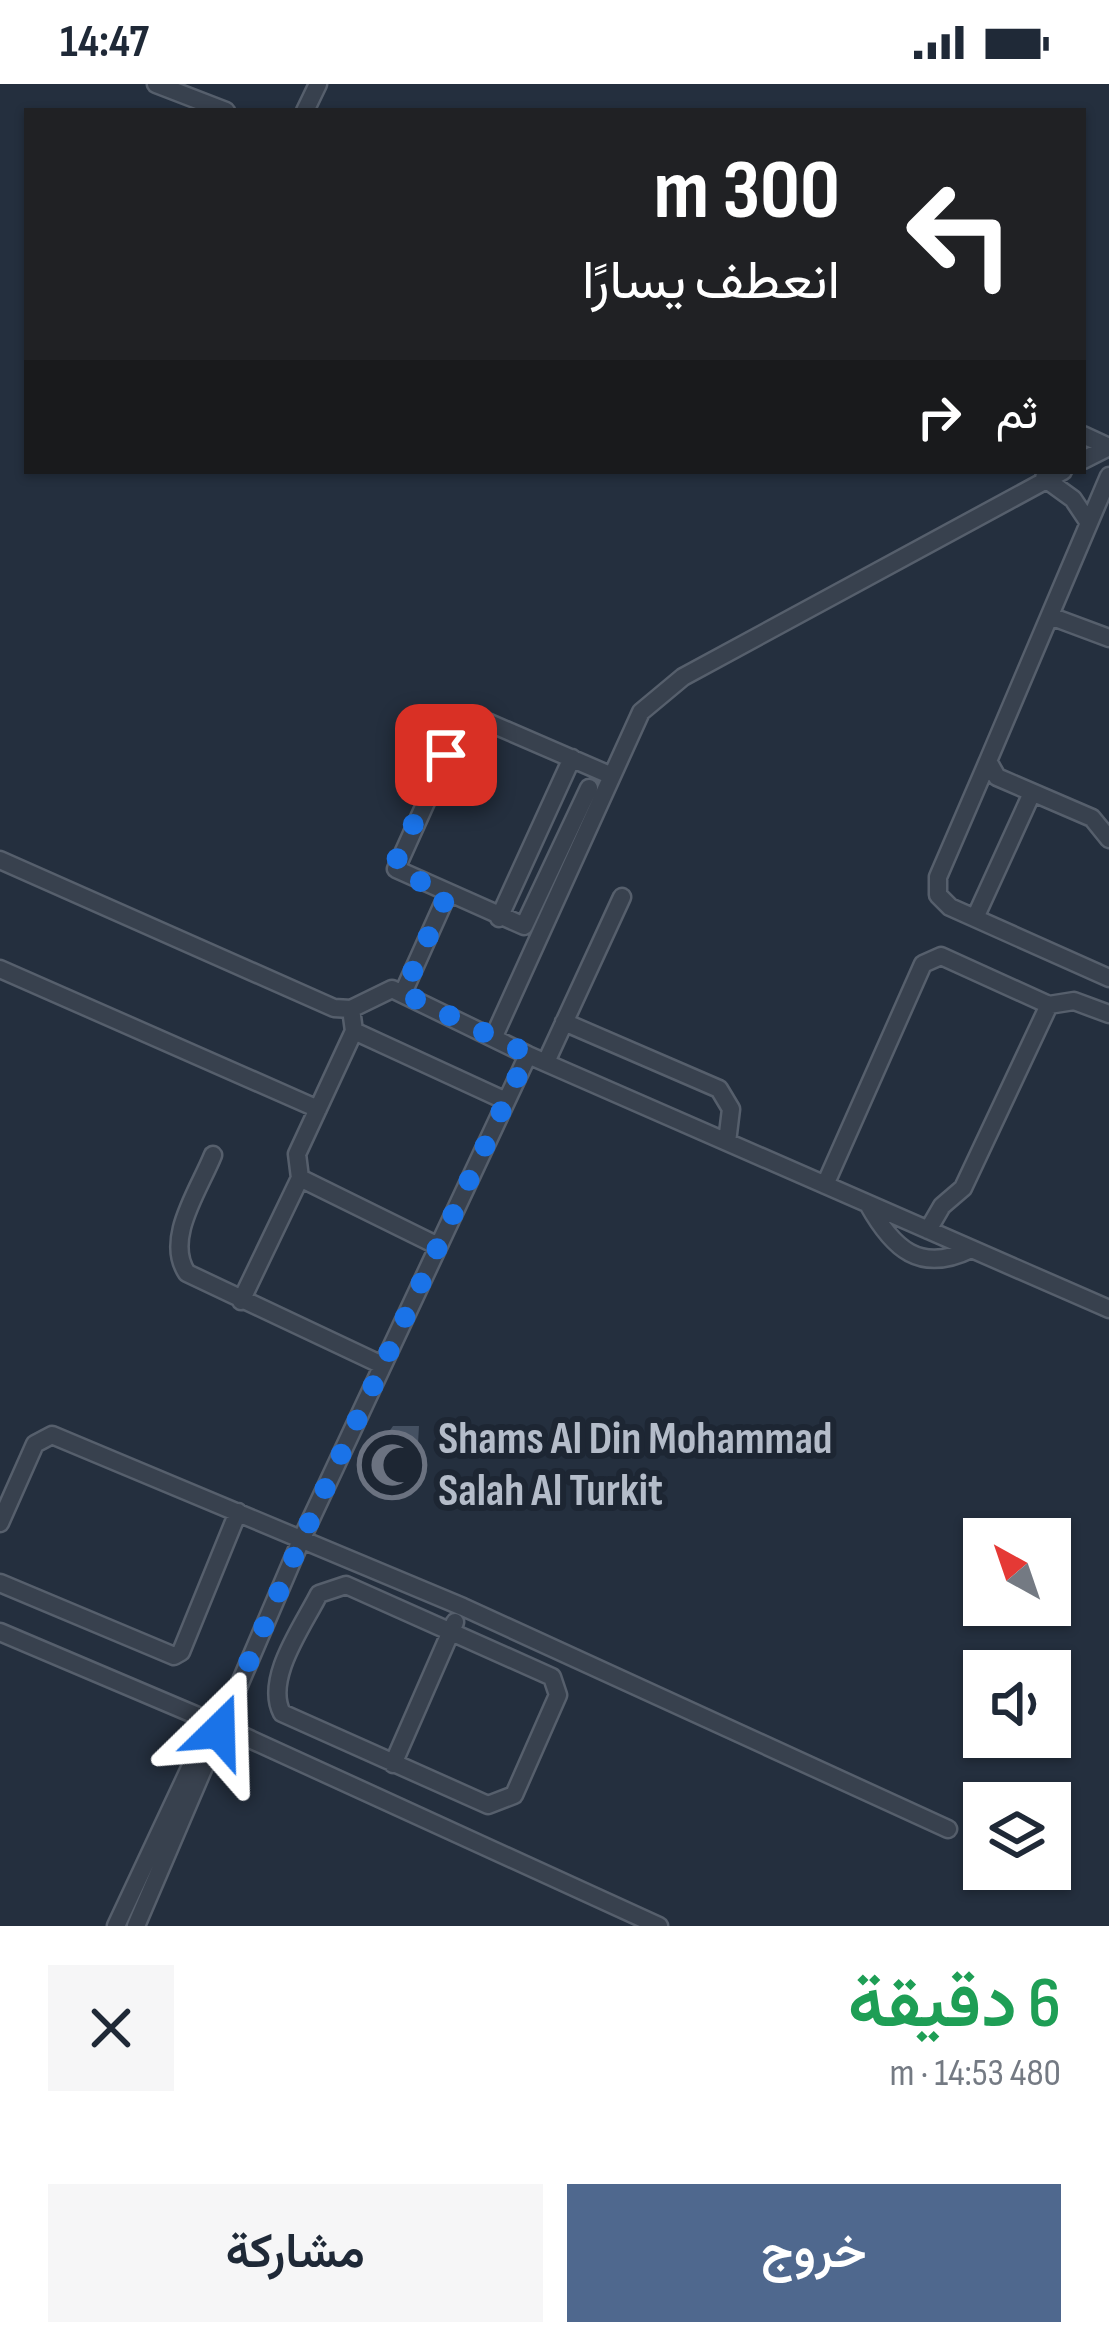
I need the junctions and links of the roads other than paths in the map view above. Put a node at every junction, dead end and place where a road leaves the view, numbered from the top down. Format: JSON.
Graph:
{"nodes":[{"id":1,"x":156,"y":84,"type":"edge"},
{"id":2,"x":218,"y":108,"type":"edge"},
{"id":3,"x":1044,"y":476,"type":"edge"},
{"id":4,"x":1109,"y":476,"type":"edge"},
{"id":5,"x":1089,"y":523,"type":"junction"},
{"id":6,"x":1049,"y":616,"type":"junction"},
{"id":7,"x":1109,"y":638,"type":"edge"},
{"id":8,"x":572,"y":758,"type":"junction"},
{"id":9,"x":988,"y":761,"type":"junction"},
{"id":10,"x":612,"y":776,"type":"junction"},
{"id":11,"x":563,"y":777,"type":"junction"},
{"id":12,"x":597,"y":791,"type":"junction"},
{"id":13,"x":1033,"y":793,"type":"junction"},
{"id":14,"x":1101,"y":816,"type":"edge"},
{"id":15,"x":1109,"y":839,"type":"edge"},
{"id":16,"x":0,"y":860,"type":"edge"},
{"id":17,"x":447,"y":895,"type":"junction"},
{"id":18,"x":622,"y":897,"type":"dead end"},
{"id":19,"x":499,"y":918,"type":"junction"},
{"id":20,"x":975,"y":918,"type":"junction"},
{"id":21,"x":0,"y":969,"type":"edge"},
{"id":22,"x":1109,"y":978,"type":"edge"},
{"id":23,"x":403,"y":993,"type":"junction"},
{"id":24,"x":1049,"y":1005,"type":"junction"},
{"id":25,"x":351,"y":1009,"type":"junction"},
{"id":26,"x":1109,"y":1014,"type":"edge"},
{"id":27,"x":564,"y":1022,"type":"junction"},
{"id":28,"x":354,"y":1030,"type":"junction"},
{"id":29,"x":495,"y":1034,"type":"junction"},
{"id":30,"x":537,"y":1058,"type":"junction"},
{"id":31,"x":506,"y":1101,"type":"junction"},
{"id":32,"x":318,"y":1109,"type":"junction"},
{"id":33,"x":727,"y":1142,"type":"junction"},
{"id":34,"x":213,"y":1155,"type":"dead end"},
{"id":35,"x":300,"y":1178,"type":"junction"},
{"id":36,"x":825,"y":1185,"type":"junction"},
{"id":37,"x":867,"y":1203,"type":"junction"},
{"id":38,"x":928,"y":1230,"type":"junction"},
{"id":39,"x":438,"y":1246,"type":"junction"},
{"id":40,"x":971,"y":1249,"type":"junction"},
{"id":41,"x":242,"y":1301,"type":"junction"},
{"id":42,"x":1109,"y":1309,"type":"edge"},
{"id":43,"x":382,"y":1365,"type":"junction"},
{"id":44,"x":238,"y":1512,"type":"junction"},
{"id":45,"x":0,"y":1523,"type":"edge"},
{"id":46,"x":302,"y":1538,"type":"junction"},
{"id":47,"x":0,"y":1583,"type":"edge"},
{"id":48,"x":463,"y":1607,"type":"junction"},
{"id":49,"x":0,"y":1632,"type":"edge"},
{"id":50,"x":451,"y":1632,"type":"junction"},
{"id":51,"x":219,"y":1725,"type":"junction"},
{"id":52,"x":393,"y":1764,"type":"junction"},
{"id":53,"x":948,"y":1829,"type":"dead end"},
{"id":54,"x":151,"y":1871,"type":"junction"},
{"id":55,"x":116,"y":1926,"type":"edge"},
{"id":56,"x":136,"y":1926,"type":"edge"},
{"id":57,"x":659,"y":1926,"type":"edge"}],
"edges":[{"from":1,"to":2,"type":"lane"},
{"from":3,"to":5,"type":"lane"},
{"from":3,"to":10,"type":"lane"},
{"from":4,"to":5,"type":"lane"},
{"from":5,"to":6,"type":"lane"},
{"from":6,"to":7,"type":"lane"},
{"from":6,"to":9,"type":"lane"},
{"from":8,"to":10,"type":"lane"},
{"from":8,"to":11,"type":"lane"},
{"from":8,"to":17,"type":"lane"},
{"from":9,"to":13,"type":"lane"},
{"from":9,"to":20,"type":"lane"},
{"from":10,"to":12,"type":"lane"},
{"from":11,"to":12,"type":"lane"},
{"from":11,"to":19,"type":"lane"},
{"from":12,"to":19,"type":"lane"},
{"from":12,"to":29,"type":"lane"},
{"from":13,"to":14,"type":"lane"},
{"from":13,"to":20,"type":"lane"},
{"from":14,"to":15,"type":"lane"},
{"from":16,"to":25,"type":"lane"},
{"from":17,"to":19,"type":"lane"},
{"from":17,"to":23,"type":"lane"},
{"from":18,"to":27,"type":"lane"},
{"from":20,"to":22,"type":"lane"},
{"from":21,"to":32,"type":"lane"},
{"from":23,"to":25,"type":"lane"},
{"from":23,"to":29,"type":"lane"},
{"from":24,"to":26,"type":"lane"},
{"from":24,"to":36,"type":"lane"},
{"from":24,"to":38,"type":"lane"},
{"from":25,"to":28,"type":"lane"},
{"from":27,"to":30,"type":"lane"},
{"from":27,"to":33,"type":"lane"},
{"from":28,"to":31,"type":"lane"},
{"from":28,"to":32,"type":"lane"},
{"from":29,"to":30,"type":"lane"},
{"from":30,"to":31,"type":"lane"},
{"from":30,"to":33,"type":"lane"},
{"from":31,"to":39,"type":"lane"},
{"from":32,"to":35,"type":"lane"},
{"from":33,"to":36,"type":"lane"},
{"from":34,"to":41,"type":"lane"},
{"from":35,"to":39,"type":"lane"},
{"from":35,"to":41,"type":"lane"},
{"from":36,"to":37,"type":"lane"},
{"from":37,"to":38,"type":"lane"},
{"from":37,"to":40,"type":"lane"},
{"from":38,"to":40,"type":"lane"},
{"from":39,"to":43,"type":"lane"},
{"from":40,"to":42,"type":"lane"},
{"from":41,"to":43,"type":"lane"},
{"from":43,"to":46,"type":"lane"},
{"from":44,"to":45,"type":"lane"},
{"from":44,"to":46,"type":"lane"},
{"from":44,"to":47,"type":"lane"},
{"from":46,"to":48,"type":"lane"},
{"from":46,"to":51,"type":"lane"},
{"from":48,"to":50,"type":"lane"},
{"from":48,"to":53,"type":"lane"},
{"from":49,"to":51,"type":"lane"},
{"from":50,"to":52,"type":"lane"},
{"from":50,"to":52,"type":"lane"},
{"from":50,"to":52,"type":"lane"},
{"from":51,"to":54,"type":"lane"},
{"from":51,"to":57,"type":"lane"},
{"from":54,"to":55,"type":"lane"},
{"from":54,"to":56,"type":"lane"}]}
